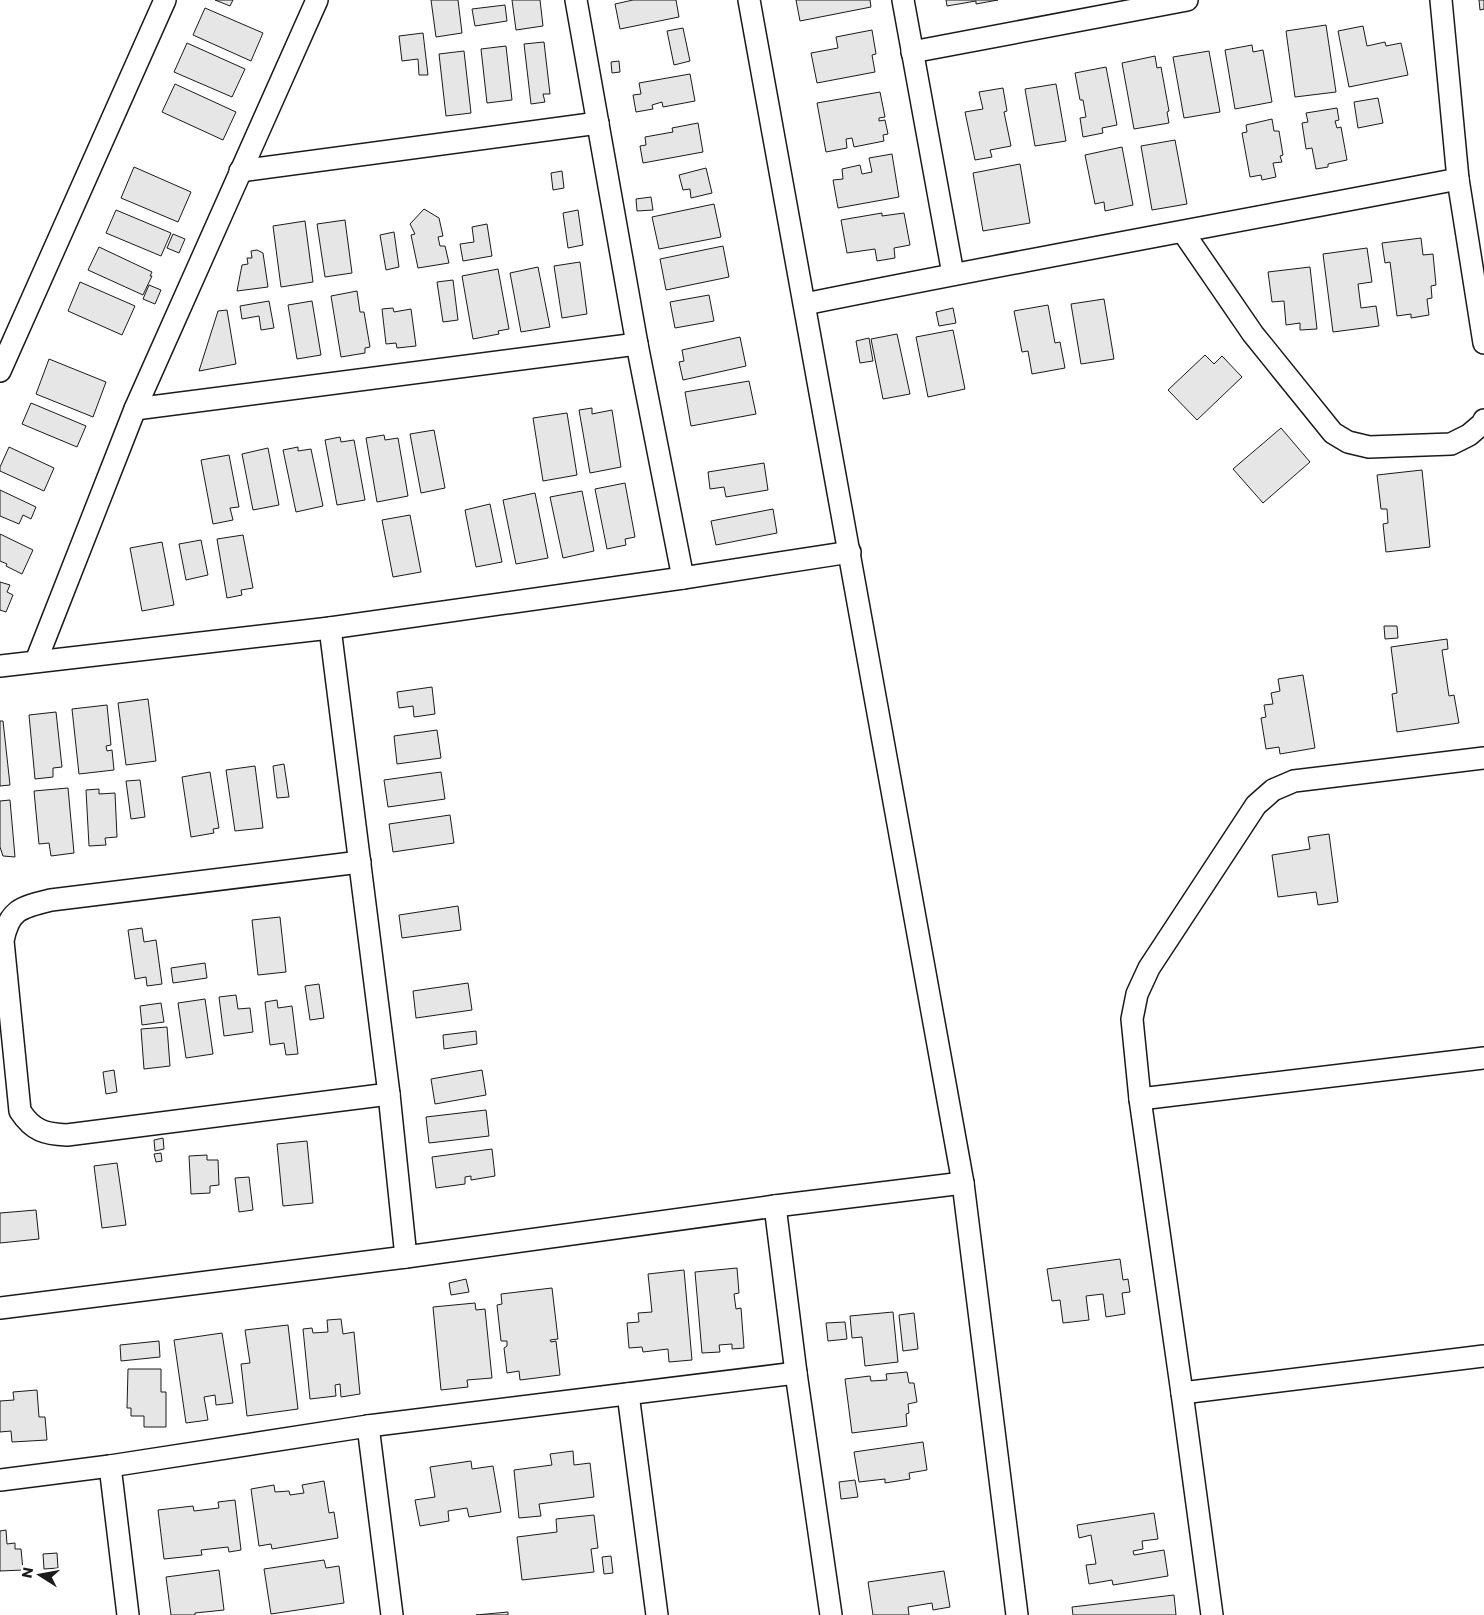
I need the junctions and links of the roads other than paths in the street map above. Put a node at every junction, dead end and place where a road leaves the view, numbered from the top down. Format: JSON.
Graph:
{"nodes":[{"id":1,"x":165,"y":0,"type":"edge"},
{"id":2,"x":317,"y":0,"type":"edge"},
{"id":3,"x":576,"y":0,"type":"edge"},
{"id":4,"x":749,"y":0,"type":"edge"},
{"id":5,"x":903,"y":0,"type":"edge"},
{"id":6,"x":1187,"y":0,"type":"edge"},
{"id":7,"x":1441,"y":0,"type":"edge"},
{"id":8,"x":912,"y":52,"type":"junction"},
{"id":9,"x":598,"y":123,"type":"junction"},
{"id":10,"x":240,"y":171,"type":"junction"},
{"id":11,"x":1458,"y":179,"type":"junction"},
{"id":12,"x":1184,"y":232,"type":"junction"},
{"id":13,"x":953,"y":274,"type":"junction"},
{"id":14,"x":805,"y":304,"type":"junction"},
{"id":15,"x":1484,"y":343,"type":"edge"},
{"id":16,"x":637,"y":344,"type":"junction"},
{"id":17,"x":0,"y":370,"type":"edge"},
{"id":18,"x":135,"y":409,"type":"junction"},
{"id":19,"x":1484,"y":420,"type":"edge"},
{"id":20,"x":850,"y":552,"type":"junction"},
{"id":21,"x":683,"y":578,"type":"junction"},
{"id":22,"x":330,"y":628,"type":"junction"},
{"id":23,"x":36,"y":661,"type":"junction"},
{"id":24,"x":0,"y":666,"type":"edge"},
{"id":25,"x":1484,"y":758,"type":"edge"},
{"id":26,"x":360,"y":862,"type":"junction"},
{"id":27,"x":1484,"y":1058,"type":"edge"},
{"id":28,"x":389,"y":1094,"type":"junction"},
{"id":29,"x":1140,"y":1099,"type":"junction"},
{"id":30,"x":962,"y":1183,"type":"junction"},
{"id":31,"x":774,"y":1206,"type":"junction"},
{"id":32,"x":406,"y":1257,"type":"junction"},
{"id":33,"x":0,"y":1308,"type":"edge"},
{"id":34,"x":1484,"y":1356,"type":"edge"},
{"id":35,"x":796,"y":1373,"type":"junction"},
{"id":36,"x":1182,"y":1393,"type":"junction"},
{"id":37,"x":628,"y":1394,"type":"junction"},
{"id":38,"x":368,"y":1426,"type":"junction"},
{"id":39,"x":110,"y":1466,"type":"junction"},
{"id":40,"x":0,"y":1480,"type":"edge"},
{"id":41,"x":128,"y":1615,"type":"edge"},
{"id":42,"x":392,"y":1615,"type":"edge"},
{"id":43,"x":657,"y":1615,"type":"edge"},
{"id":44,"x":831,"y":1615,"type":"edge"},
{"id":45,"x":1017,"y":1615,"type":"edge"},
{"id":46,"x":1212,"y":1615,"type":"edge"}],
"edges":[{"from":1,"to":17,"type":"street"},
{"from":2,"to":10,"type":"street"},
{"from":3,"to":9,"type":"street"},
{"from":4,"to":14,"type":"street"},
{"from":5,"to":8,"type":"street"},
{"from":6,"to":8,"type":"street"},
{"from":7,"to":11,"type":"street"},
{"from":8,"to":13,"type":"street"},
{"from":9,"to":10,"type":"street"},
{"from":9,"to":16,"type":"street"},
{"from":10,"to":18,"type":"street"},
{"from":11,"to":12,"type":"street"},
{"from":11,"to":15,"type":"street"},
{"from":12,"to":13,"type":"street"},
{"from":12,"to":19,"type":"street"},
{"from":13,"to":14,"type":"street"},
{"from":14,"to":20,"type":"street"},
{"from":16,"to":18,"type":"street"},
{"from":16,"to":21,"type":"street"},
{"from":18,"to":23,"type":"street"},
{"from":20,"to":21,"type":"street"},
{"from":20,"to":30,"type":"street"},
{"from":21,"to":22,"type":"street"},
{"from":22,"to":23,"type":"street"},
{"from":22,"to":26,"type":"street"},
{"from":23,"to":24,"type":"street"},
{"from":25,"to":29,"type":"street"},
{"from":26,"to":28,"type":"street"},
{"from":26,"to":28,"type":"street"},
{"from":27,"to":29,"type":"street"},
{"from":28,"to":32,"type":"street"},
{"from":29,"to":36,"type":"street"},
{"from":30,"to":31,"type":"street"},
{"from":30,"to":45,"type":"street"},
{"from":31,"to":32,"type":"street"},
{"from":31,"to":35,"type":"street"},
{"from":32,"to":33,"type":"street"},
{"from":34,"to":36,"type":"street"},
{"from":35,"to":37,"type":"street"},
{"from":35,"to":44,"type":"street"},
{"from":36,"to":46,"type":"street"},
{"from":37,"to":38,"type":"street"},
{"from":37,"to":43,"type":"street"},
{"from":38,"to":39,"type":"street"},
{"from":38,"to":42,"type":"street"},
{"from":39,"to":40,"type":"street"},
{"from":39,"to":41,"type":"street"}]}
